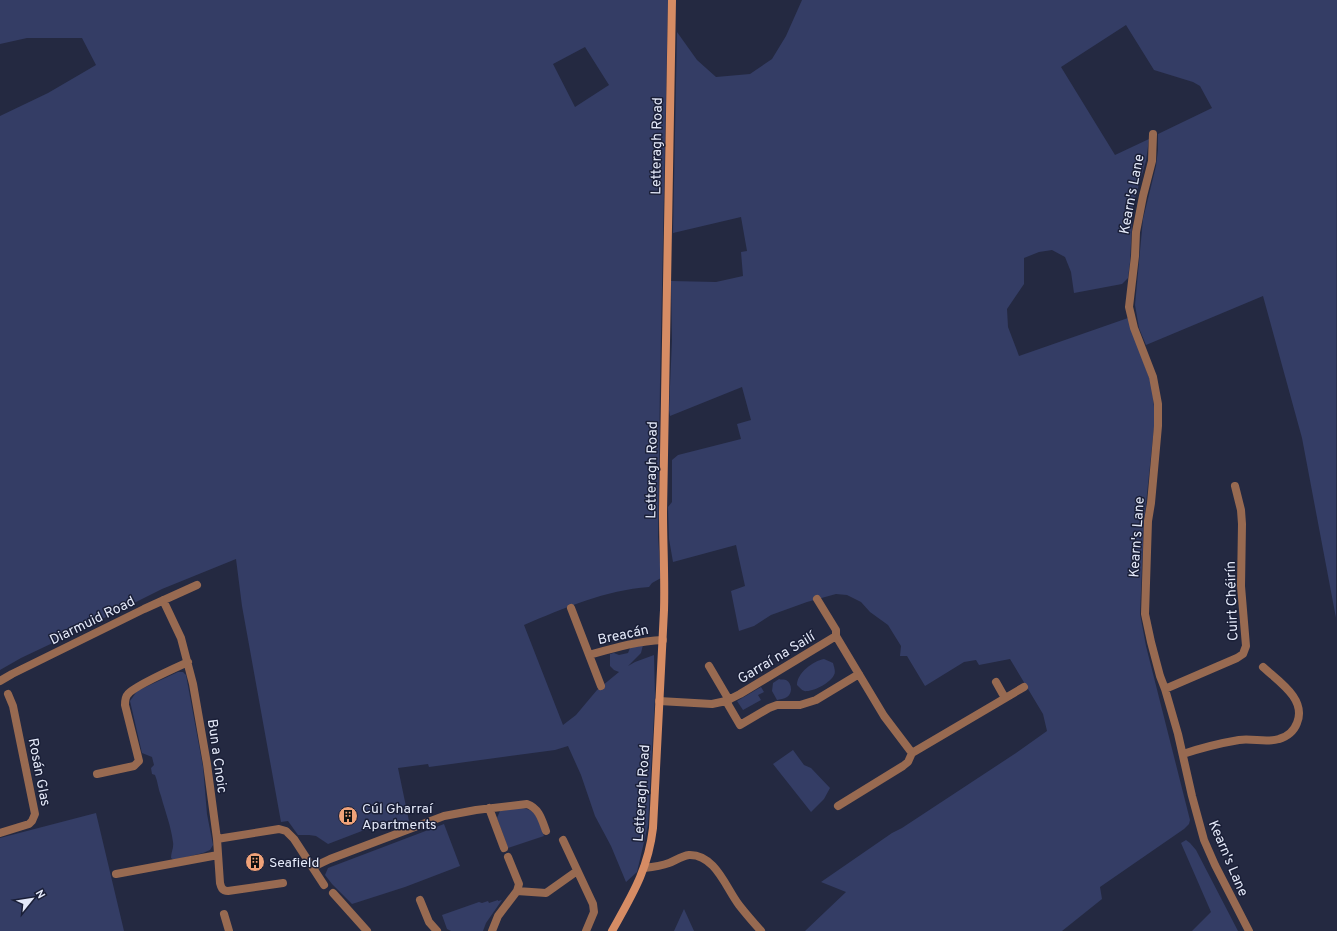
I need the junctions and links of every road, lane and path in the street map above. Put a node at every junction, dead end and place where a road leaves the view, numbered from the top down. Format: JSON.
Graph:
{"nodes":[{"id":1,"x":672,"y":0,"type":"edge"},
{"id":2,"x":1153,"y":134,"type":"dead end"},
{"id":3,"x":1235,"y":486,"type":"dead end"},
{"id":4,"x":197,"y":585,"type":"dead end"},
{"id":5,"x":817,"y":599,"type":"dead end"},
{"id":6,"x":163,"y":600,"type":"junction"},
{"id":7,"x":571,"y":608,"type":"dead end"},
{"id":8,"x":836,"y":636,"type":"junction"},
{"id":9,"x":663,"y":640,"type":"junction"},
{"id":10,"x":589,"y":655,"type":"junction"},
{"id":11,"x":188,"y":662,"type":"junction"},
{"id":12,"x":709,"y":666,"type":"dead end"},
{"id":13,"x":1262,"y":667,"type":"dead end"},
{"id":14,"x":859,"y":674,"type":"junction"},
{"id":15,"x":0,"y":681,"type":"edge"},
{"id":16,"x":996,"y":682,"type":"dead end"},
{"id":17,"x":601,"y":686,"type":"dead end"},
{"id":18,"x":1024,"y":687,"type":"dead end"},
{"id":19,"x":1165,"y":689,"type":"junction"},
{"id":20,"x":8,"y":694,"type":"dead end"},
{"id":21,"x":1005,"y":698,"type":"junction"},
{"id":22,"x":659,"y":701,"type":"junction"},
{"id":23,"x":727,"y":701,"type":"junction"},
{"id":24,"x":912,"y":753,"type":"junction"},
{"id":25,"x":1182,"y":754,"type":"junction"},
{"id":26,"x":97,"y":774,"type":"dead end"},
{"id":27,"x":838,"y":806,"type":"dead end"},
{"id":28,"x":489,"y":808,"type":"junction"},
{"id":29,"x":546,"y":831,"type":"dead end"},
{"id":30,"x":0,"y":834,"type":"edge"},
{"id":31,"x":216,"y":839,"type":"junction"},
{"id":32,"x":563,"y":840,"type":"dead end"},
{"id":33,"x":504,"y":848,"type":"dead end"},
{"id":34,"x":218,"y":855,"type":"junction"},
{"id":35,"x":508,"y":857,"type":"dead end"},
{"id":36,"x":313,"y":867,"type":"junction"},
{"id":37,"x":644,"y":868,"type":"junction"},
{"id":38,"x":577,"y":870,"type":"junction"},
{"id":39,"x":116,"y":874,"type":"dead end"},
{"id":40,"x":283,"y":883,"type":"dead end"},
{"id":41,"x":324,"y":885,"type":"dead end"},
{"id":42,"x":517,"y":891,"type":"junction"},
{"id":43,"x":333,"y":893,"type":"dead end"},
{"id":44,"x":420,"y":900,"type":"dead end"},
{"id":45,"x":224,"y":914,"type":"dead end"},
{"id":46,"x":229,"y":931,"type":"edge"},
{"id":47,"x":367,"y":931,"type":"edge"},
{"id":48,"x":437,"y":931,"type":"edge"},
{"id":49,"x":492,"y":931,"type":"edge"},
{"id":50,"x":586,"y":931,"type":"edge"},
{"id":51,"x":612,"y":931,"type":"edge"},
{"id":52,"x":761,"y":931,"type":"edge"},
{"id":53,"x":1248,"y":931,"type":"edge"}],
"edges":[{"from":1,"to":9,"type":"street","name":"Letteragh Road"},
{"from":2,"to":19,"type":"street","name":"Kearn's Lane"},
{"from":3,"to":19,"type":"street","name":"Cuirt Chéirín"},
{"from":4,"to":6,"type":"street","name":"Diarmuid Road"},
{"from":5,"to":8,"type":"street","name":"Garraí na Sailí"},
{"from":6,"to":11,"type":"street","name":"Bun a Cnoic"},
{"from":6,"to":15,"type":"street","name":"Diarmuid Road"},
{"from":7,"to":10,"type":"street","name":"Breacán"},
{"from":8,"to":14,"type":"street","name":"Garraí na Sailí"},
{"from":8,"to":23,"type":"street","name":"Garraí na Sailí"},
{"from":9,"to":10,"type":"street","name":"Breacán"},
{"from":9,"to":22,"type":"street","name":"Letteragh Road"},
{"from":10,"to":17,"type":"street","name":"Breacán"},
{"from":11,"to":26,"type":"street"},
{"from":11,"to":31,"type":"street","name":"Bun a Cnoic"},
{"from":12,"to":23,"type":"street","name":"Garraí na Sailí"},
{"from":13,"to":25,"type":"street"},
{"from":14,"to":23,"type":"street","name":"Garraí na Sailí"},
{"from":14,"to":24,"type":"street","name":"Garraí na Sailí"},
{"from":16,"to":21,"type":"street"},
{"from":18,"to":21,"type":"street"},
{"from":19,"to":25,"type":"street","name":"Kearn's Lane"},
{"from":20,"to":30,"type":"street","name":"Rosán Glas"},
{"from":21,"to":24,"type":"street"},
{"from":22,"to":23,"type":"street","name":"Garraí na Sailí"},
{"from":22,"to":37,"type":"street","name":"Letteragh Road"},
{"from":24,"to":27,"type":"street"},
{"from":25,"to":53,"type":"street","name":"Kearn's Lane"},
{"from":28,"to":29,"type":"street"},
{"from":28,"to":33,"type":"street"},
{"from":28,"to":36,"type":"street"},
{"from":31,"to":34,"type":"street","name":"Bun a Cnoic"},
{"from":31,"to":36,"type":"street"},
{"from":32,"to":38,"type":"street"},
{"from":34,"to":39,"type":"street"},
{"from":34,"to":40,"type":"street","name":"Bun a Cnoic"},
{"from":35,"to":42,"type":"street"},
{"from":36,"to":41,"type":"street"},
{"from":37,"to":51,"type":"street","name":"Letteragh Road"},
{"from":37,"to":52,"type":"street"},
{"from":38,"to":42,"type":"street"},
{"from":38,"to":50,"type":"street"},
{"from":42,"to":49,"type":"street"},
{"from":43,"to":47,"type":"street"},
{"from":44,"to":48,"type":"street"},
{"from":45,"to":46,"type":"street"}]}
